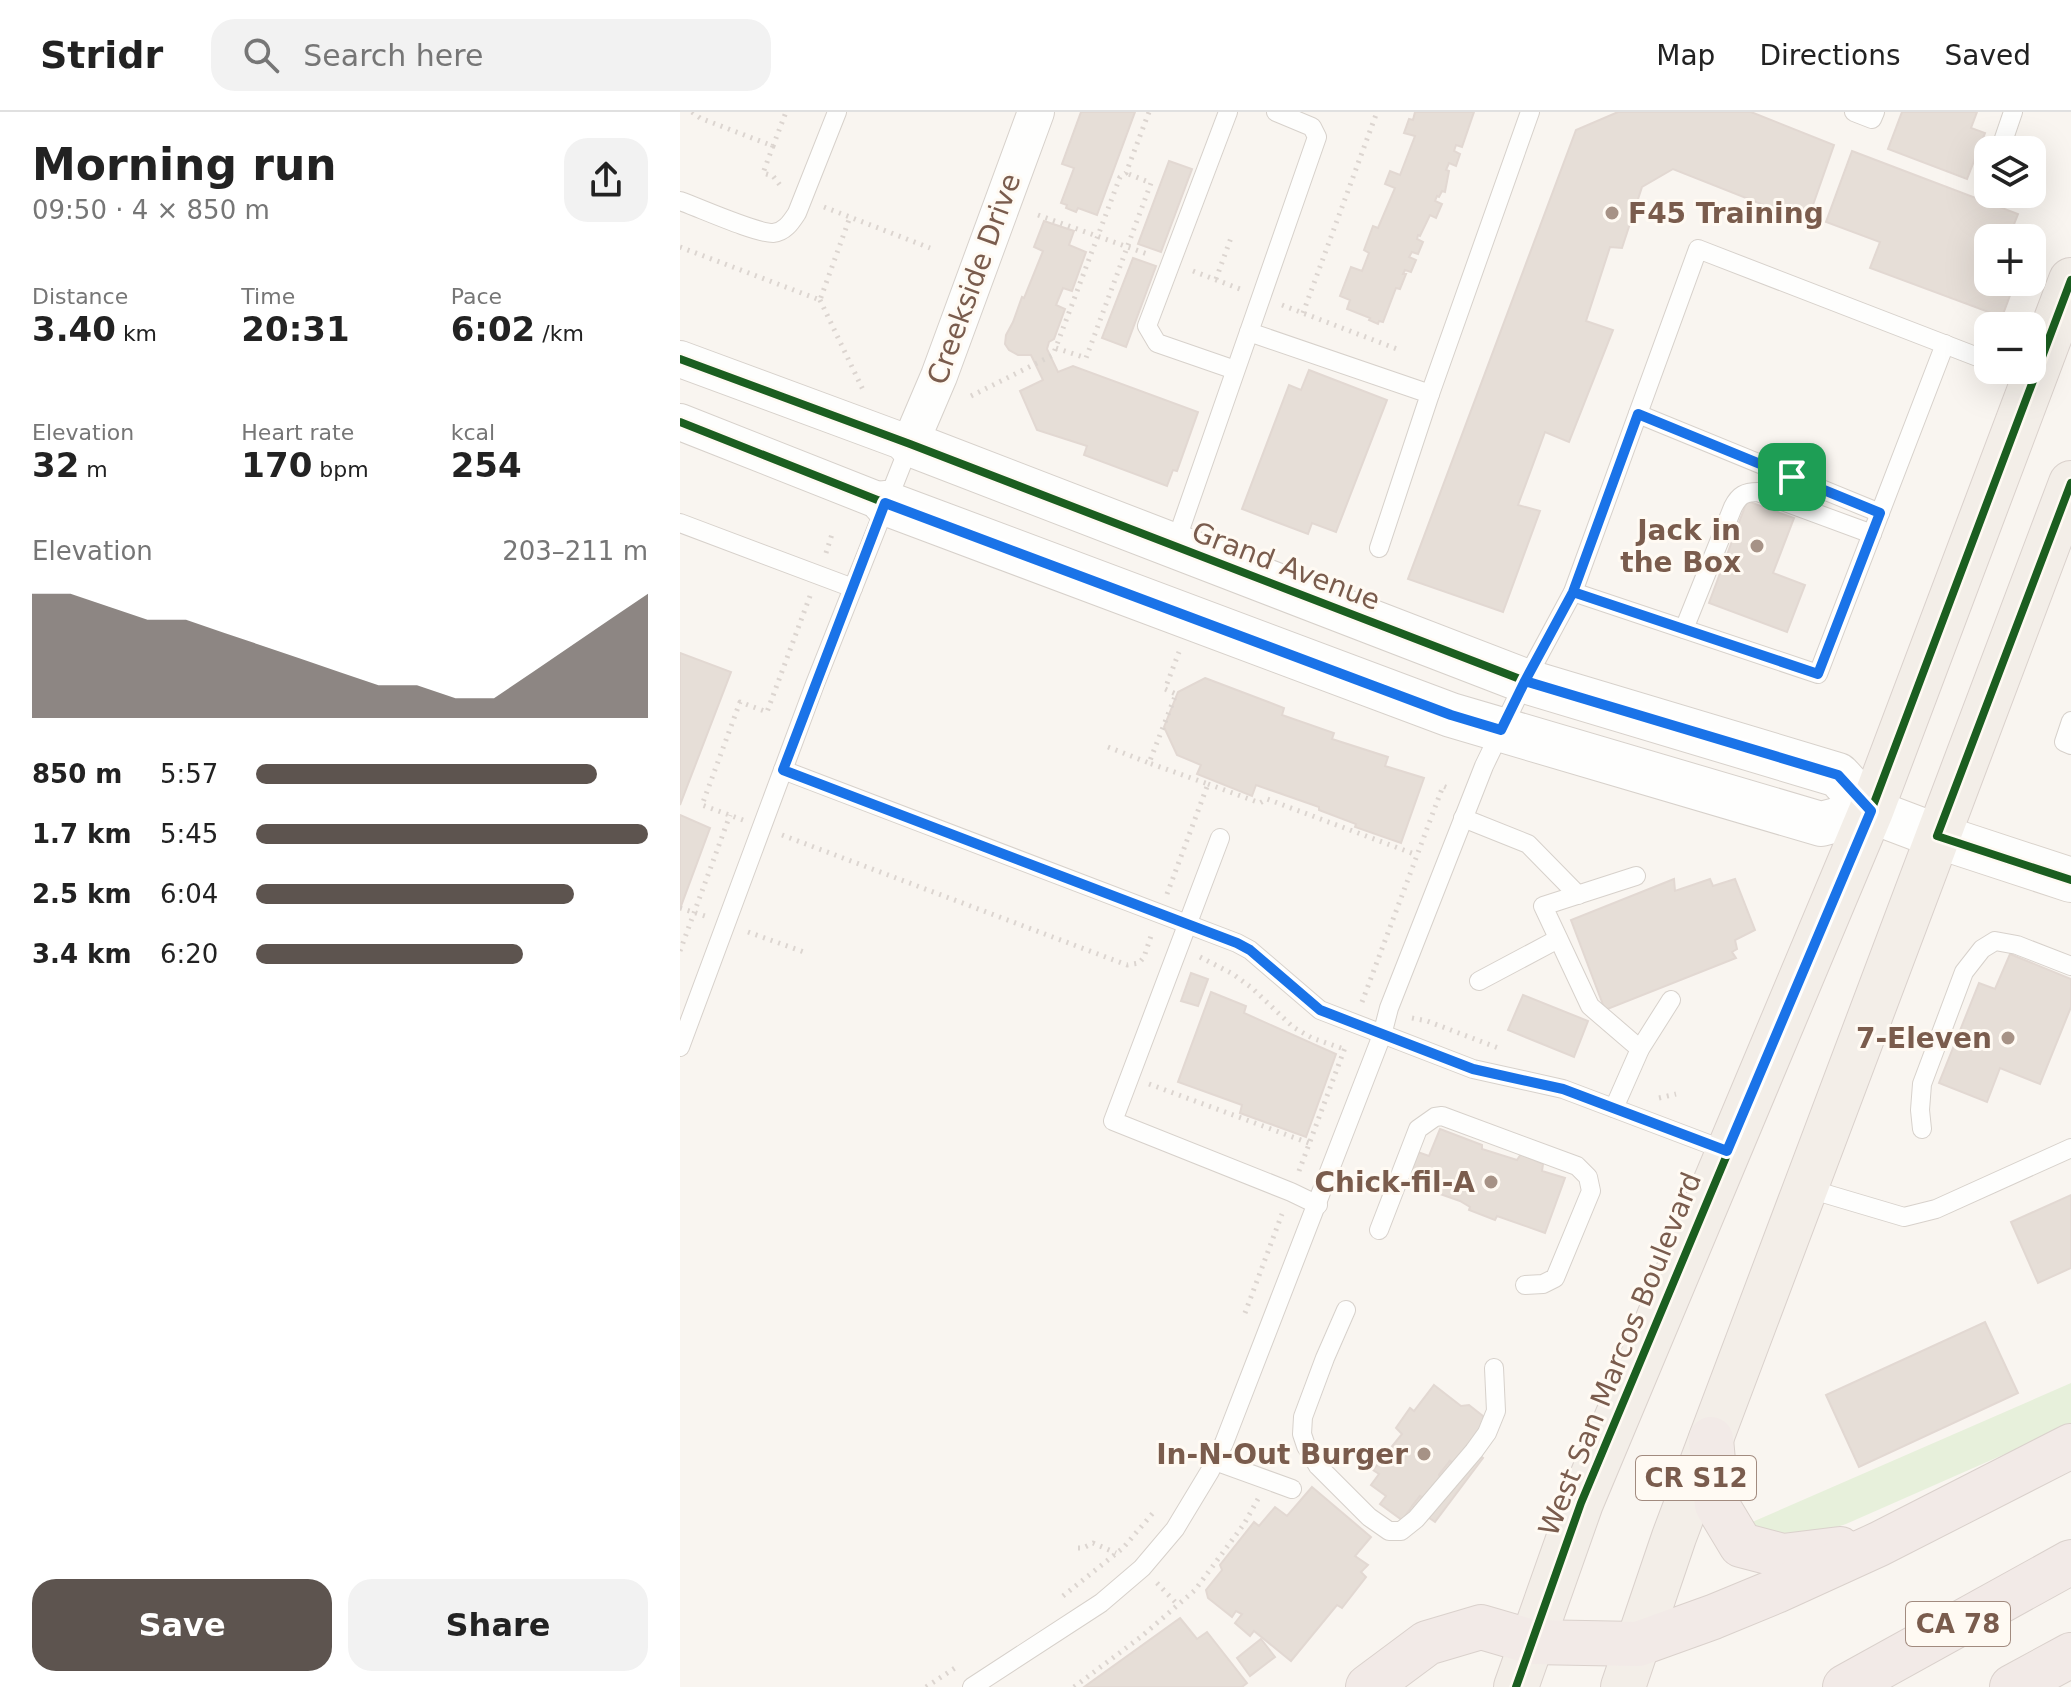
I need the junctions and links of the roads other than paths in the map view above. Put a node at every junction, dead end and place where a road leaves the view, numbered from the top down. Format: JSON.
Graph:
{"nodes":[{"id":1,"x":837,"y":112,"type":"edge"},
{"id":2,"x":1036,"y":112,"type":"edge"},
{"id":3,"x":1228,"y":112,"type":"edge"},
{"id":4,"x":1276,"y":112,"type":"edge"},
{"id":5,"x":1530,"y":112,"type":"edge"},
{"id":6,"x":1854,"y":112,"type":"edge"},
{"id":7,"x":1875,"y":112,"type":"edge"},
{"id":8,"x":2013,"y":112,"type":"edge"},
{"id":9,"x":2005,"y":136,"type":"edge"},
{"id":10,"x":680,"y":201,"type":"edge"},
{"id":11,"x":2071,"y":280,"type":"edge"},
{"id":12,"x":2046,"y":329,"type":"edge"},
{"id":13,"x":1249,"y":332,"type":"junction"},
{"id":14,"x":1945,"y":344,"type":"junction"},
{"id":15,"x":1974,"y":355,"type":"edge"},
{"id":16,"x":680,"y":359,"type":"edge"},
{"id":17,"x":1235,"y":370,"type":"junction"},
{"id":18,"x":2020,"y":384,"type":"edge"},
{"id":19,"x":1430,"y":394,"type":"junction"},
{"id":20,"x":1638,"y":414,"type":"junction"},
{"id":21,"x":680,"y":422,"type":"edge"},
{"id":22,"x":910,"y":444,"type":"junction"},
{"id":23,"x":2071,"y":483,"type":"edge"},
{"id":24,"x":885,"y":503,"type":"junction"},
{"id":25,"x":1880,"y":513,"type":"junction"},
{"id":26,"x":680,"y":523,"type":"edge"},
{"id":27,"x":1872,"y":534,"type":"junction"},
{"id":28,"x":1174,"y":547,"type":"junction"},
{"id":29,"x":1379,"y":548,"type":"dead end"},
{"id":30,"x":853,"y":588,"type":"junction"},
{"id":31,"x":1573,"y":592,"type":"junction"},
{"id":32,"x":1684,"y":629,"type":"junction"},
{"id":33,"x":1525,"y":681,"type":"junction"},
{"id":34,"x":2071,"y":721,"type":"edge"},
{"id":35,"x":1501,"y":730,"type":"junction"},
{"id":36,"x":2071,"y":745,"type":"edge"},
{"id":37,"x":783,"y":770,"type":"junction"},
{"id":38,"x":1871,"y":811,"type":"junction"},
{"id":39,"x":1463,"y":818,"type":"junction"},
{"id":40,"x":1937,"y":836,"type":"junction"},
{"id":41,"x":1220,"y":838,"type":"dead end"},
{"id":42,"x":1636,"y":876,"type":"dead end"},
{"id":43,"x":2071,"y":880,"type":"edge"},
{"id":44,"x":1578,"y":895,"type":"junction"},
{"id":45,"x":1186,"y":925,"type":"junction"},
{"id":46,"x":1558,"y":939,"type":"junction"},
{"id":47,"x":2071,"y":966,"type":"edge"},
{"id":48,"x":1479,"y":981,"type":"dead end"},
{"id":49,"x":1671,"y":1000,"type":"dead end"},
{"id":50,"x":1382,"y":1035,"type":"junction"},
{"id":51,"x":680,"y":1047,"type":"edge"},
{"id":52,"x":1640,"y":1049,"type":"junction"},
{"id":53,"x":1614,"y":1108,"type":"junction"},
{"id":54,"x":1922,"y":1129,"type":"dead end"},
{"id":55,"x":2071,"y":1148,"type":"edge"},
{"id":56,"x":1727,"y":1151,"type":"junction"},
{"id":57,"x":1806,"y":1188,"type":"junction"},
{"id":58,"x":1318,"y":1205,"type":"junction"},
{"id":59,"x":1379,"y":1230,"type":"dead end"},
{"id":60,"x":1525,"y":1285,"type":"dead end"},
{"id":61,"x":1346,"y":1310,"type":"dead end"},
{"id":62,"x":1494,"y":1368,"type":"dead end"},
{"id":63,"x":1711,"y":1439,"type":"junction"},
{"id":64,"x":2071,"y":1446,"type":"edge"},
{"id":65,"x":1215,"y":1461,"type":"junction"},
{"id":66,"x":1292,"y":1489,"type":"dead end"},
{"id":67,"x":1879,"y":1544,"type":"junction"},
{"id":68,"x":2071,"y":1562,"type":"edge"},
{"id":69,"x":1532,"y":1642,"type":"junction"},
{"id":70,"x":1638,"y":1644,"type":"junction"},
{"id":71,"x":2071,"y":1655,"type":"edge"},
{"id":72,"x":972,"y":1687,"type":"edge"},
{"id":73,"x":1368,"y":1687,"type":"edge"},
{"id":74,"x":1516,"y":1687,"type":"edge"},
{"id":75,"x":1623,"y":1687,"type":"edge"},
{"id":76,"x":1845,"y":1687,"type":"edge"},
{"id":77,"x":2012,"y":1687,"type":"edge"}],
"edges":[{"from":1,"to":10,"type":"lane"},
{"from":2,"to":22,"type":"street","name":"Creekside Drive"},
{"from":3,"to":17,"type":"lane"},
{"from":4,"to":13,"type":"lane"},
{"from":5,"to":19,"type":"lane"},
{"from":6,"to":7,"type":"lane"},
{"from":8,"to":9,"type":"lane"},
{"from":11,"to":12,"type":"main road","name":"West San Marcos Boulevard","number":"CR S12"},
{"from":13,"to":17,"type":"lane"},
{"from":13,"to":19,"type":"lane"},
{"from":14,"to":15,"type":"lane"},
{"from":14,"to":20,"type":"lane"},
{"from":14,"to":25,"type":"lane"},
{"from":16,"to":22,"type":"street","name":"Grand Avenue"},
{"from":17,"to":28,"type":"lane"},
{"from":18,"to":38,"type":"main road","name":"West San Marcos Boulevard","number":"CR S12"},
{"from":19,"to":29,"type":"lane"},
{"from":20,"to":25,"type":"lane"},
{"from":20,"to":31,"type":"lane"},
{"from":21,"to":24,"type":"street"},
{"from":22,"to":24,"type":"lane"},
{"from":22,"to":28,"type":"street","name":"Grand Avenue"},
{"from":23,"to":40,"type":"main road","number":"CR S12"},
{"from":24,"to":30,"type":"lane"},
{"from":24,"to":35,"type":"street"},
{"from":25,"to":27,"type":"lane"},
{"from":26,"to":30,"type":"lane"},
{"from":27,"to":32,"type":"lane"},
{"from":27,"to":32,"type":"lane"},
{"from":28,"to":33,"type":"street","name":"Grand Avenue"},
{"from":30,"to":37,"type":"lane"},
{"from":31,"to":32,"type":"lane"},
{"from":31,"to":33,"type":"lane"},
{"from":33,"to":35,"type":"lane"},
{"from":33,"to":38,"type":"street","name":"Grand Avenue"},
{"from":34,"to":36,"type":"lane"},
{"from":35,"to":38,"type":"street"},
{"from":35,"to":39,"type":"lane"},
{"from":37,"to":45,"type":"lane"},
{"from":37,"to":51,"type":"lane"},
{"from":38,"to":40,"type":"street","name":"Grand Avenue"},
{"from":38,"to":56,"type":"main road","name":"West San Marcos Boulevard","number":"CR S12"},
{"from":39,"to":44,"type":"lane"},
{"from":39,"to":50,"type":"lane"},
{"from":40,"to":43,"type":"street","name":"Grand Avenue"},
{"from":40,"to":57,"type":"main road","number":"CR S12"},
{"from":41,"to":45,"type":"lane"},
{"from":42,"to":44,"type":"lane"},
{"from":44,"to":46,"type":"lane"},
{"from":45,"to":50,"type":"lane"},
{"from":45,"to":58,"type":"lane"},
{"from":46,"to":48,"type":"lane"},
{"from":46,"to":52,"type":"lane"},
{"from":47,"to":54,"type":"lane"},
{"from":49,"to":52,"type":"lane"},
{"from":50,"to":53,"type":"lane"},
{"from":50,"to":58,"type":"lane"},
{"from":52,"to":53,"type":"lane"},
{"from":53,"to":56,"type":"lane"},
{"from":55,"to":57,"type":"lane"},
{"from":56,"to":69,"type":"main road","name":"West San Marcos Boulevard","number":"CR S12"},
{"from":57,"to":63,"type":"main road","number":"CR S12"},
{"from":58,"to":65,"type":"lane"},
{"from":59,"to":60,"type":"lane"},
{"from":61,"to":62,"type":"lane"},
{"from":63,"to":67,"type":"highway"},
{"from":63,"to":70,"type":"main road","number":"CR S12"},
{"from":64,"to":67,"type":"highway"},
{"from":65,"to":66,"type":"lane"},
{"from":65,"to":72,"type":"lane"},
{"from":67,"to":70,"type":"highway"},
{"from":68,"to":76,"type":"highway","number":"CA 78"},
{"from":69,"to":70,"type":"highway"},
{"from":69,"to":73,"type":"highway"},
{"from":69,"to":74,"type":"main road","name":"West San Marcos Boulevard","number":"CR S12"},
{"from":70,"to":75,"type":"main road","number":"CR S12"},
{"from":71,"to":77,"type":"highway","number":"CA 78"}]}
